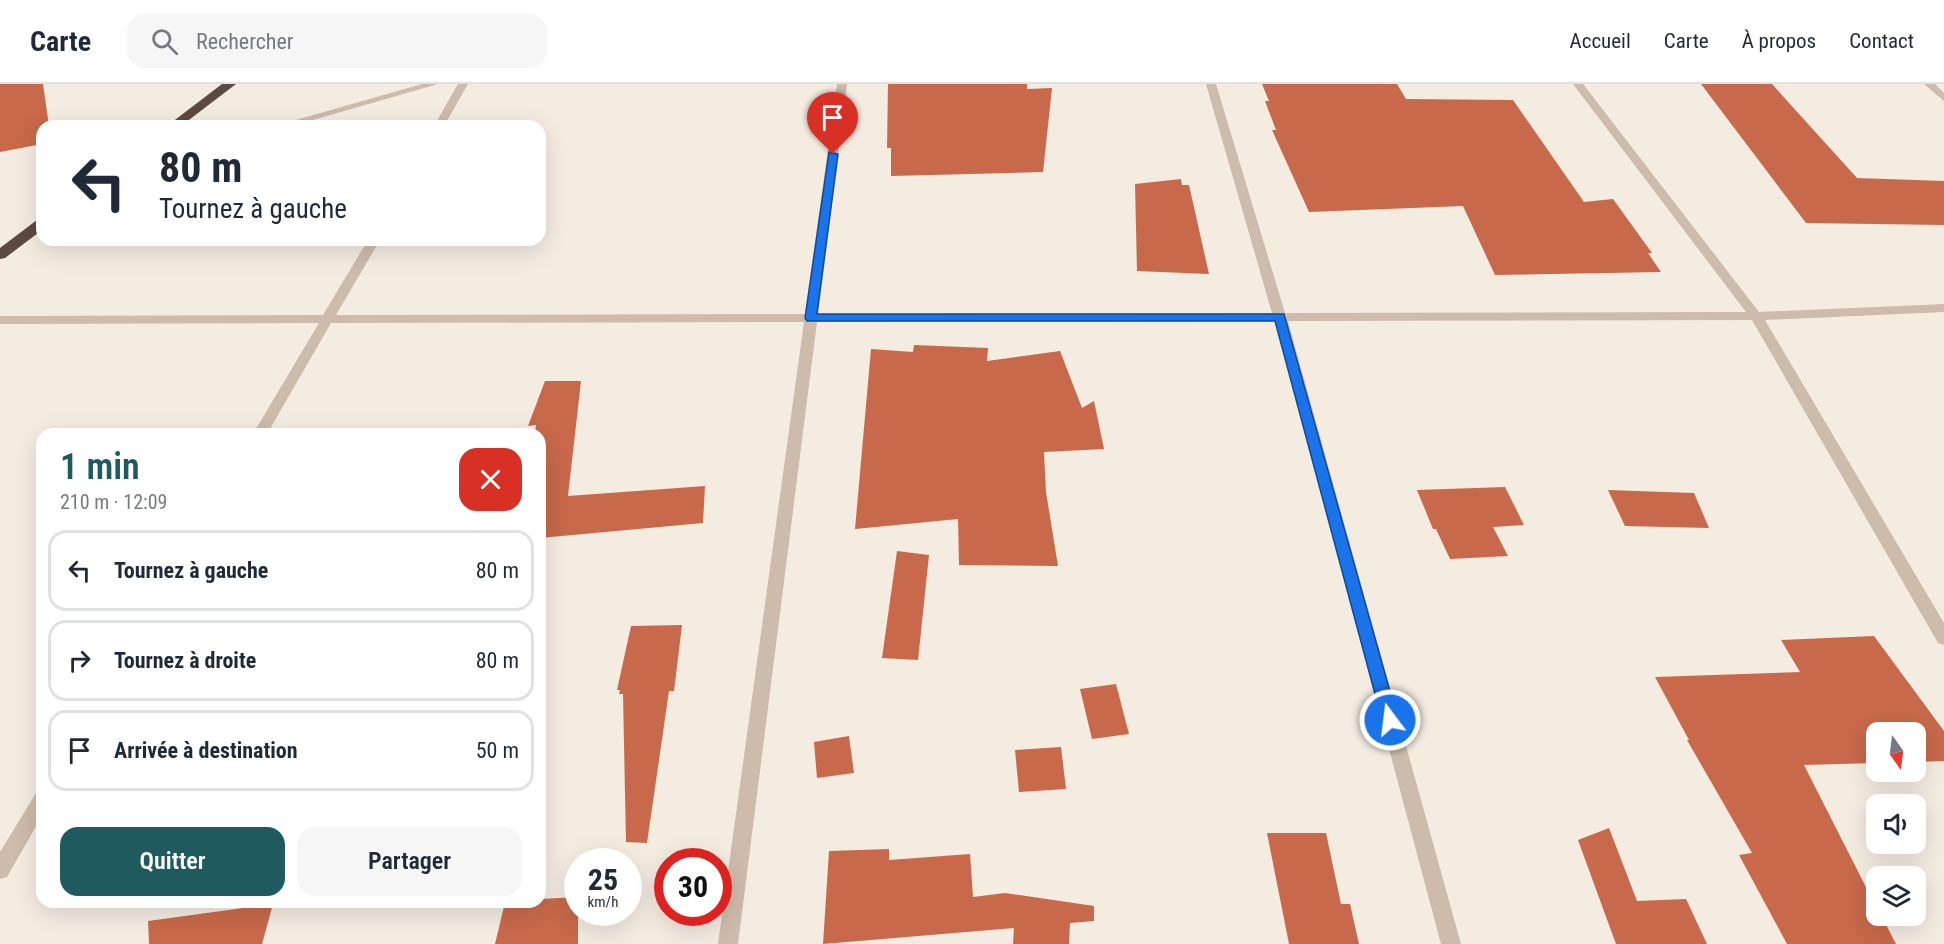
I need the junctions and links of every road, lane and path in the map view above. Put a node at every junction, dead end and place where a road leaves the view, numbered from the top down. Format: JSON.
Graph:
{"nodes":[{"id":1,"x":230,"y":84,"type":"edge"},
{"id":2,"x":433,"y":84,"type":"edge"},
{"id":3,"x":463,"y":84,"type":"edge"},
{"id":4,"x":842,"y":84,"type":"edge"},
{"id":5,"x":1211,"y":84,"type":"edge"},
{"id":6,"x":1578,"y":84,"type":"edge"},
{"id":7,"x":1929,"y":84,"type":"edge"},
{"id":8,"x":1944,"y":98,"type":"edge"},
{"id":9,"x":181,"y":120,"type":"edge"},
{"id":10,"x":302,"y":120,"type":"edge"},
{"id":11,"x":442,"y":120,"type":"edge"},
{"id":12,"x":36,"y":228,"type":"edge"},
{"id":13,"x":371,"y":246,"type":"edge"},
{"id":14,"x":0,"y":255,"type":"edge"},
{"id":15,"x":1944,"y":308,"type":"edge"},
{"id":16,"x":1755,"y":316,"type":"junction"},
{"id":17,"x":1280,"y":317,"type":"junction"},
{"id":18,"x":811,"y":318,"type":"junction"},
{"id":19,"x":328,"y":319,"type":"junction"},
{"id":20,"x":0,"y":320,"type":"edge"},
{"id":21,"x":264,"y":428,"type":"edge"},
{"id":22,"x":1944,"y":638,"type":"edge"},
{"id":23,"x":36,"y":809,"type":"edge"},
{"id":24,"x":0,"y":870,"type":"edge"},
{"id":25,"x":728,"y":944,"type":"edge"},
{"id":26,"x":1452,"y":944,"type":"edge"}],
"edges":[{"from":1,"to":9,"type":"highway"},
{"from":2,"to":10,"type":"street"},
{"from":3,"to":11,"type":"street"},
{"from":4,"to":18,"type":"street"},
{"from":5,"to":17,"type":"street"},
{"from":6,"to":16,"type":"street"},
{"from":7,"to":8,"type":"street"},
{"from":12,"to":14,"type":"highway"},
{"from":13,"to":19,"type":"street"},
{"from":15,"to":16,"type":"street"},
{"from":16,"to":17,"type":"street"},
{"from":16,"to":22,"type":"street"},
{"from":17,"to":18,"type":"street"},
{"from":17,"to":26,"type":"street"},
{"from":18,"to":19,"type":"street"},
{"from":18,"to":25,"type":"street"},
{"from":19,"to":20,"type":"street"},
{"from":19,"to":21,"type":"street"},
{"from":23,"to":24,"type":"street"}]}
